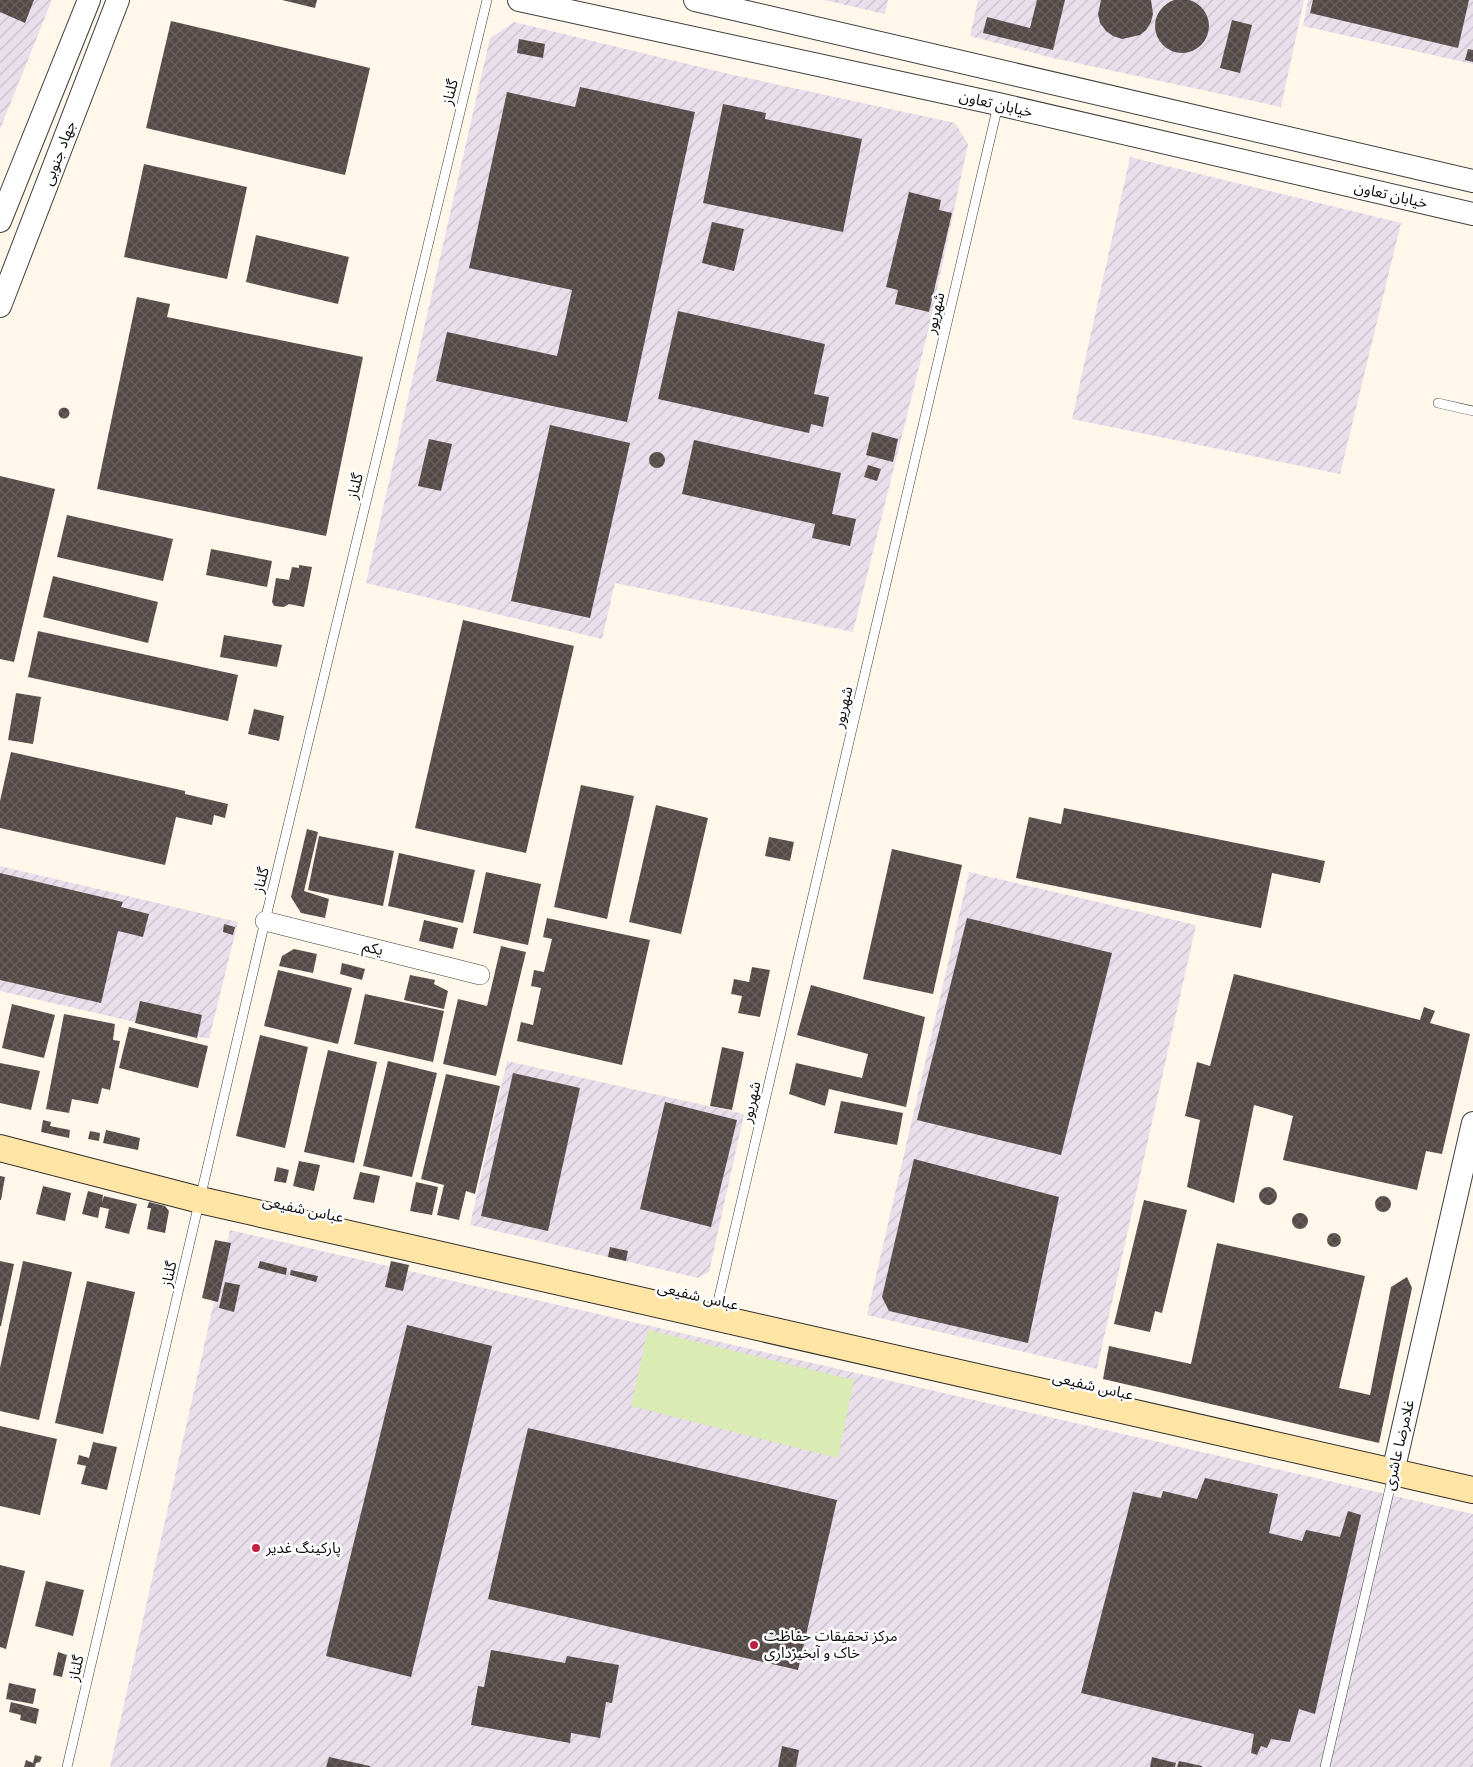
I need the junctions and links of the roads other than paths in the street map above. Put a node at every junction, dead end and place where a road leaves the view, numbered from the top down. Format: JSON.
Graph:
{"nodes":[{"id":1,"x":90,"y":0,"type":"edge"},
{"id":2,"x":118,"y":0,"type":"edge"},
{"id":3,"x":486,"y":0,"type":"edge"},
{"id":4,"x":518,"y":0,"type":"edge"},
{"id":5,"x":694,"y":0,"type":"edge"},
{"id":6,"x":998,"y":104,"type":"junction"},
{"id":7,"x":1473,"y":182,"type":"edge"},
{"id":8,"x":1473,"y":214,"type":"edge"},
{"id":9,"x":0,"y":221,"type":"edge"},
{"id":10,"x":0,"y":306,"type":"edge"},
{"id":11,"x":1438,"y":403,"type":"dead end"},
{"id":12,"x":1473,"y":411,"type":"edge"},
{"id":13,"x":265,"y":921,"type":"junction"},
{"id":14,"x":480,"y":975,"type":"dead end"},
{"id":15,"x":1473,"y":1123,"type":"edge"},
{"id":16,"x":0,"y":1137,"type":"edge"},
{"id":17,"x":0,"y":1148,"type":"edge"},
{"id":18,"x":202,"y":1194,"type":"junction"},
{"id":19,"x":716,"y":1309,"type":"junction"},
{"id":20,"x":1395,"y":1464,"type":"junction"},
{"id":21,"x":1473,"y":1473,"type":"edge"},
{"id":22,"x":1473,"y":1490,"type":"edge"},
{"id":23,"x":67,"y":1767,"type":"edge"},
{"id":24,"x":1325,"y":1767,"type":"edge"}],
"edges":[{"from":1,"to":9,"type":"street","name":"جهاد جنوبی"},
{"from":2,"to":10,"type":"street","name":"جهاد جنوبی"},
{"from":3,"to":13,"type":"lane","name":"گلناز"},
{"from":4,"to":6,"type":"street","name":"خیابان تعاون"},
{"from":5,"to":7,"type":"street"},
{"from":6,"to":8,"type":"street","name":"خیابان تعاون"},
{"from":6,"to":19,"type":"lane","name":"شهریور"},
{"from":11,"to":12,"type":"lane"},
{"from":13,"to":14,"type":"street","name":"یکم"},
{"from":13,"to":18,"type":"lane","name":"گلناز"},
{"from":15,"to":20,"type":"street","name":"غلامرضا عاشری"},
{"from":16,"to":18,"type":"main road","name":"عباس شفیعی"},
{"from":17,"to":18,"type":"main road","name":"عباس شفیعی"},
{"from":18,"to":19,"type":"main road","name":"عباس شفیعی"},
{"from":18,"to":23,"type":"lane","name":"گلناز"},
{"from":19,"to":20,"type":"main road","name":"عباس شفیعی"},
{"from":20,"to":21,"type":"main road"},
{"from":20,"to":22,"type":"main road"},
{"from":20,"to":24,"type":"lane","name":"غلامرضا عاشری"}]}
